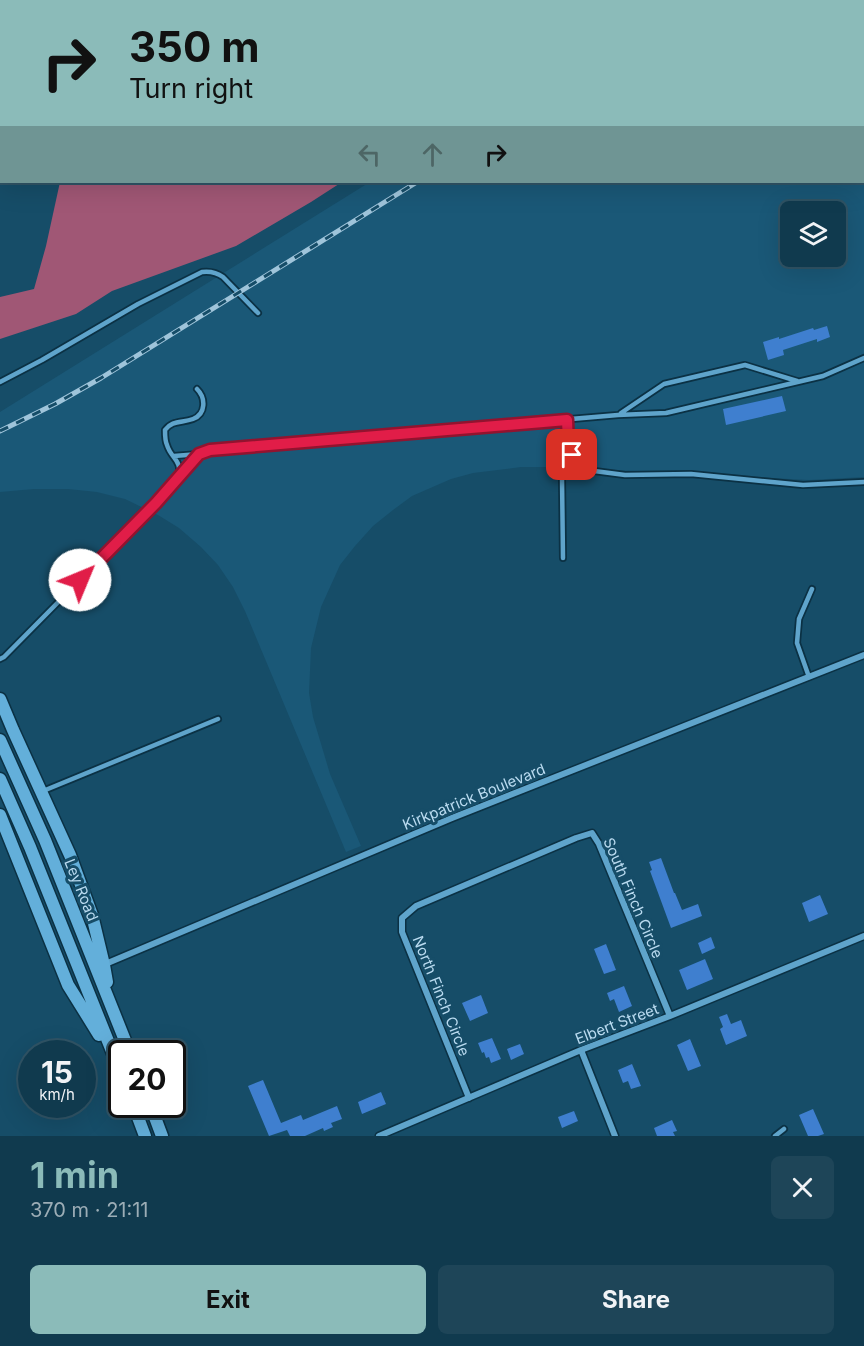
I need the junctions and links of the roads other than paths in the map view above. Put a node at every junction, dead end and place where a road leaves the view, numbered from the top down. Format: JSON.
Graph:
{"nodes":[{"id":1,"x":258,"y":313,"type":"dead end"},
{"id":2,"x":864,"y":358,"type":"edge"},
{"id":3,"x":0,"y":382,"type":"edge"},
{"id":4,"x":799,"y":382,"type":"junction"},
{"id":5,"x":197,"y":389,"type":"dead end"},
{"id":6,"x":618,"y":415,"type":"junction"},
{"id":7,"x":567,"y":420,"type":"junction"},
{"id":8,"x":199,"y":454,"type":"junction"},
{"id":9,"x":174,"y":456,"type":"junction"},
{"id":10,"x":579,"y":469,"type":"junction"},
{"id":11,"x":177,"y":479,"type":"junction"},
{"id":12,"x":864,"y":482,"type":"edge"},
{"id":13,"x":563,"y":558,"type":"dead end"},
{"id":14,"x":812,"y":589,"type":"dead end"},
{"id":15,"x":864,"y":656,"type":"edge"},
{"id":16,"x":0,"y":659,"type":"edge"},
{"id":17,"x":809,"y":676,"type":"junction"},
{"id":18,"x":0,"y":699,"type":"edge"},
{"id":19,"x":218,"y":719,"type":"dead end"},
{"id":20,"x":0,"y":740,"type":"edge"},
{"id":21,"x":0,"y":779,"type":"edge"},
{"id":22,"x":41,"y":792,"type":"junction"},
{"id":23,"x":0,"y":815,"type":"edge"},
{"id":24,"x":482,"y":878,"type":"joint"},
{"id":25,"x":864,"y":936,"type":"edge"},
{"id":26,"x":77,"y":964,"type":"junction"},
{"id":27,"x":100,"y":967,"type":"junction"},
{"id":28,"x":670,"y":1016,"type":"junction"},
{"id":29,"x":125,"y":1040,"type":"edge"},
{"id":30,"x":108,"y":1041,"type":"edge"},
{"id":31,"x":581,"y":1050,"type":"junction"},
{"id":32,"x":108,"y":1051,"type":"edge"},
{"id":33,"x":469,"y":1098,"type":"junction"},
{"id":34,"x":138,"y":1118,"type":"edge"},
{"id":35,"x":155,"y":1118,"type":"edge"},
{"id":36,"x":784,"y":1129,"type":"dead end"},
{"id":37,"x":145,"y":1136,"type":"edge"},
{"id":38,"x":162,"y":1136,"type":"edge"},
{"id":39,"x":379,"y":1136,"type":"edge"},
{"id":40,"x":615,"y":1136,"type":"edge"},
{"id":41,"x":775,"y":1136,"type":"edge"}],
"edges":[{"from":1,"to":3,"type":"lane"},
{"from":2,"to":4,"type":"lane"},
{"from":4,"to":6,"type":"lane"},
{"from":4,"to":6,"type":"lane"},
{"from":5,"to":9,"type":"lane"},
{"from":6,"to":7,"type":"lane"},
{"from":7,"to":8,"type":"lane"},
{"from":7,"to":10,"type":"lane"},
{"from":8,"to":9,"type":"lane"},
{"from":8,"to":11,"type":"lane"},
{"from":9,"to":11,"type":"lane"},
{"from":10,"to":12,"type":"lane"},
{"from":10,"to":13,"type":"lane"},
{"from":11,"to":16,"type":"lane"},
{"from":14,"to":17,"type":"lane"},
{"from":15,"to":17,"type":"street","name":"Kirkpatrick Boulevard"},
{"from":17,"to":27,"type":"street","name":"Kirkpatrick Boulevard"},
{"from":18,"to":22,"type":"main road"},
{"from":19,"to":22,"type":"lane"},
{"from":20,"to":27,"type":"main road","name":"Ley Road"},
{"from":21,"to":26,"type":"main road"},
{"from":22,"to":27,"type":"main road"},
{"from":23,"to":32,"type":"main road"},
{"from":24,"to":28,"type":"street","name":"South Finch Circle"},
{"from":24,"to":33,"type":"street","name":"North Finch Circle"},
{"from":25,"to":28,"type":"street","name":"Elbert Street"},
{"from":26,"to":27,"type":"main road"},
{"from":26,"to":30,"type":"main road"},
{"from":27,"to":29,"type":"main road","name":"Ley Road"},
{"from":28,"to":31,"type":"street","name":"Elbert Street"},
{"from":31,"to":33,"type":"street","name":"Elbert Street"},
{"from":31,"to":40,"type":"street"},
{"from":33,"to":39,"type":"street","name":"Elbert Street"},
{"from":34,"to":37,"type":"main road"},
{"from":35,"to":38,"type":"main road"},
{"from":36,"to":41,"type":"lane"}]}
